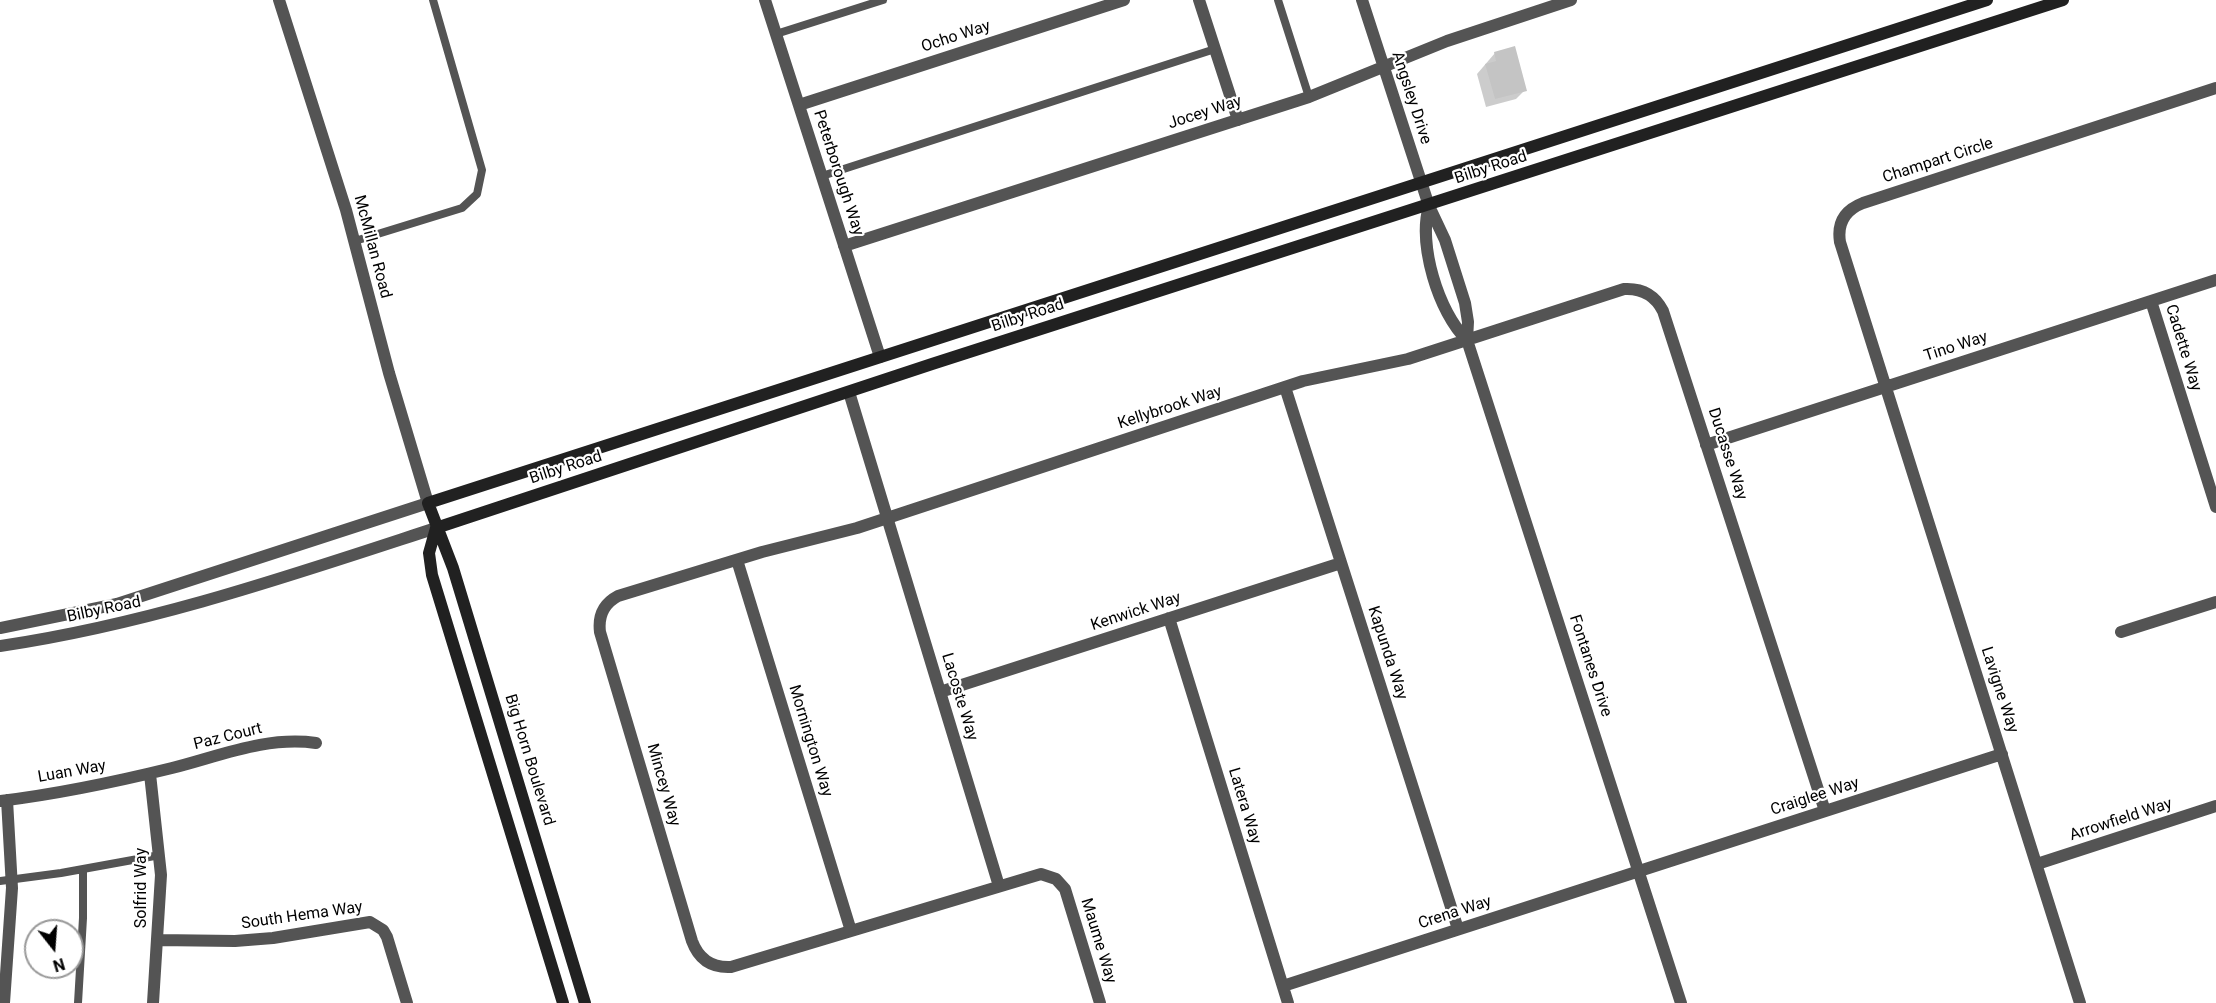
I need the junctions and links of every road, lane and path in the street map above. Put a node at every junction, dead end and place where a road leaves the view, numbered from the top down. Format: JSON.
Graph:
{"nodes":[{"id":1,"x":279,"y":0,"type":"edge"},
{"id":2,"x":433,"y":0,"type":"edge"},
{"id":3,"x":765,"y":0,"type":"edge"},
{"id":4,"x":883,"y":0,"type":"edge"},
{"id":5,"x":1124,"y":0,"type":"edge"},
{"id":6,"x":1199,"y":0,"type":"edge"},
{"id":7,"x":1278,"y":0,"type":"edge"},
{"id":8,"x":1362,"y":0,"type":"edge"},
{"id":9,"x":1568,"y":0,"type":"edge"},
{"id":10,"x":1987,"y":0,"type":"edge"},
{"id":11,"x":2062,"y":0,"type":"edge"},
{"id":12,"x":776,"y":34,"type":"junction"},
{"id":13,"x":1215,"y":49,"type":"junction"},
{"id":14,"x":1383,"y":68,"type":"junction"},
{"id":15,"x":2216,"y":88,"type":"edge"},
{"id":16,"x":1309,"y":97,"type":"junction"},
{"id":17,"x":799,"y":105,"type":"junction"},
{"id":18,"x":1238,"y":120,"type":"junction"},
{"id":19,"x":822,"y":176,"type":"junction"},
{"id":20,"x":1421,"y":182,"type":"junction"},
{"id":21,"x":1429,"y":206,"type":"junction"},
{"id":22,"x":355,"y":241,"type":"junction"},
{"id":23,"x":844,"y":246,"type":"junction"},
{"id":24,"x":2216,"y":280,"type":"edge"},
{"id":25,"x":2151,"y":301,"type":"junction"},
{"id":26,"x":1467,"y":340,"type":"junction"},
{"id":27,"x":880,"y":357,"type":"junction"},
{"id":28,"x":1285,"y":387,"type":"junction"},
{"id":29,"x":1886,"y":387,"type":"junction"},
{"id":30,"x":849,"y":392,"type":"junction"},
{"id":31,"x":1706,"y":445,"type":"junction"},
{"id":32,"x":428,"y":503,"type":"junction"},
{"id":33,"x":2216,"y":507,"type":"edge"},
{"id":34,"x":887,"y":518,"type":"junction"},
{"id":35,"x":436,"y":528,"type":"junction"},
{"id":36,"x":737,"y":560,"type":"junction"},
{"id":37,"x":1341,"y":563,"type":"junction"},
{"id":38,"x":2216,"y":602,"type":"edge"},
{"id":39,"x":1169,"y":618,"type":"junction"},
{"id":40,"x":0,"y":628,"type":"edge"},
{"id":41,"x":2121,"y":632,"type":"dead end"},
{"id":42,"x":0,"y":646,"type":"edge"},
{"id":43,"x":940,"y":692,"type":"junction"},
{"id":44,"x":316,"y":743,"type":"dead end"},
{"id":45,"x":2002,"y":754,"type":"junction"},
{"id":46,"x":150,"y":774,"type":"junction"},
{"id":47,"x":3,"y":800,"type":"edge"},
{"id":48,"x":2216,"y":806,"type":"edge"},
{"id":49,"x":1825,"y":811,"type":"junction"},
{"id":50,"x":160,"y":855,"type":"junction"},
{"id":51,"x":2037,"y":864,"type":"junction"},
{"id":52,"x":83,"y":870,"type":"junction"},
{"id":53,"x":1638,"y":871,"type":"junction"},
{"id":54,"x":6,"y":881,"type":"edge"},
{"id":55,"x":999,"y":886,"type":"junction"},
{"id":56,"x":1458,"y":929,"type":"junction"},
{"id":57,"x":851,"y":931,"type":"junction"},
{"id":58,"x":158,"y":940,"type":"junction"},
{"id":59,"x":1283,"y":986,"type":"junction"},
{"id":60,"x":4,"y":1003,"type":"edge"},
{"id":61,"x":78,"y":1003,"type":"edge"},
{"id":62,"x":153,"y":1003,"type":"edge"},
{"id":63,"x":407,"y":1003,"type":"edge"},
{"id":64,"x":563,"y":1003,"type":"edge"},
{"id":65,"x":585,"y":1003,"type":"edge"},
{"id":66,"x":1100,"y":1003,"type":"edge"},
{"id":67,"x":1288,"y":1003,"type":"edge"},
{"id":68,"x":1681,"y":1003,"type":"edge"},
{"id":69,"x":2080,"y":1003,"type":"edge"}],
"edges":[{"from":1,"to":22,"type":"street","name":"McMillan Road"},
{"from":2,"to":22,"type":"lane"},
{"from":3,"to":12,"type":"street","name":"Peterborough Way"},
{"from":4,"to":12,"type":"lane"},
{"from":5,"to":17,"type":"street","name":"Ocho Way"},
{"from":6,"to":13,"type":"street"},
{"from":7,"to":16,"type":"lane"},
{"from":8,"to":14,"type":"street","name":"Angsley Drive"},
{"from":9,"to":14,"type":"street","name":"Jocey Way"},
{"from":10,"to":20,"type":"main road","name":"Bilby Road"},
{"from":11,"to":21,"type":"main road","name":"Bilby Road"},
{"from":12,"to":17,"type":"street","name":"Peterborough Way"},
{"from":13,"to":18,"type":"street"},
{"from":13,"to":19,"type":"lane"},
{"from":14,"to":16,"type":"street","name":"Jocey Way"},
{"from":14,"to":20,"type":"street","name":"Angsley Drive"},
{"from":15,"to":29,"type":"street","name":"Champart Circle"},
{"from":16,"to":18,"type":"street","name":"Jocey Way"},
{"from":17,"to":19,"type":"street","name":"Peterborough Way"},
{"from":18,"to":23,"type":"street","name":"Jocey Way"},
{"from":19,"to":23,"type":"street","name":"Peterborough Way"},
{"from":20,"to":21,"type":"street","name":"Angsley Drive"},
{"from":20,"to":27,"type":"main road","name":"Bilby Road"},
{"from":21,"to":26,"type":"street","name":"Fontanes Drive"},
{"from":21,"to":26,"type":"street","name":"Fontanes Drive"},
{"from":21,"to":30,"type":"main road","name":"Bilby Road"},
{"from":22,"to":32,"type":"street","name":"McMillan Road"},
{"from":23,"to":27,"type":"street","name":"Peterborough Way"},
{"from":24,"to":25,"type":"street","name":"Tino Way"},
{"from":25,"to":29,"type":"street","name":"Tino Way"},
{"from":25,"to":33,"type":"street","name":"Cadette Way"},
{"from":26,"to":28,"type":"street","name":"Kellybrook Way"},
{"from":26,"to":31,"type":"street","name":"Ducasse Way"},
{"from":26,"to":53,"type":"street","name":"Fontanes Drive"},
{"from":27,"to":32,"type":"main road","name":"Bilby Road"},
{"from":28,"to":34,"type":"street","name":"Kellybrook Way"},
{"from":28,"to":37,"type":"street","name":"Kapunda Way"},
{"from":29,"to":31,"type":"street","name":"Tino Way"},
{"from":29,"to":45,"type":"street","name":"Lavigne Way"},
{"from":30,"to":34,"type":"street","name":"Lacoste Way"},
{"from":30,"to":35,"type":"main road","name":"Bilby Road"},
{"from":31,"to":49,"type":"street","name":"Ducasse Way"},
{"from":32,"to":35,"type":"main road","name":"Big Horn Boulevard"},
{"from":32,"to":40,"type":"street","name":"Bilby Road"},
{"from":34,"to":36,"type":"street","name":"Mincey Way"},
{"from":34,"to":43,"type":"street","name":"Lacoste Way"},
{"from":35,"to":42,"type":"street","name":"Bilby Road"},
{"from":35,"to":64,"type":"main road"},
{"from":35,"to":65,"type":"main road","name":"Big Horn Boulevard"},
{"from":36,"to":57,"type":"street","name":"Mornington Way"},
{"from":36,"to":57,"type":"street","name":"Mincey Way"},
{"from":37,"to":39,"type":"street","name":"Kenwick Way"},
{"from":37,"to":56,"type":"street","name":"Kapunda Way"},
{"from":38,"to":41,"type":"street"},
{"from":39,"to":43,"type":"street","name":"Kenwick Way"},
{"from":39,"to":59,"type":"street","name":"Latera Way"},
{"from":43,"to":55,"type":"street","name":"Lacoste Way"},
{"from":44,"to":46,"type":"street","name":"Paz Court"},
{"from":45,"to":49,"type":"street","name":"Craiglee Way"},
{"from":45,"to":51,"type":"street","name":"Lavigne Way"},
{"from":46,"to":47,"type":"street","name":"Luan Way"},
{"from":46,"to":50,"type":"street","name":"Solfrid Way"},
{"from":47,"to":54,"type":"street"},
{"from":48,"to":51,"type":"street","name":"Arrowfield Way"},
{"from":49,"to":53,"type":"street","name":"Craiglee Way"},
{"from":50,"to":52,"type":"lane"},
{"from":50,"to":58,"type":"street","name":"Solfrid Way"},
{"from":51,"to":69,"type":"street","name":"Lavigne Way"},
{"from":52,"to":54,"type":"lane"},
{"from":52,"to":61,"type":"lane"},
{"from":53,"to":56,"type":"street","name":"Crena Way"},
{"from":53,"to":68,"type":"street","name":"Fontanes Drive"},
{"from":54,"to":60,"type":"street"},
{"from":55,"to":57,"type":"street","name":"Mincey Way"},
{"from":55,"to":66,"type":"street","name":"Maume Way"},
{"from":56,"to":59,"type":"street","name":"Crena Way"},
{"from":58,"to":62,"type":"street","name":"Solfrid Way"},
{"from":58,"to":63,"type":"street","name":"South Hema Way"},
{"from":59,"to":67,"type":"street","name":"Latera Way"}]}
